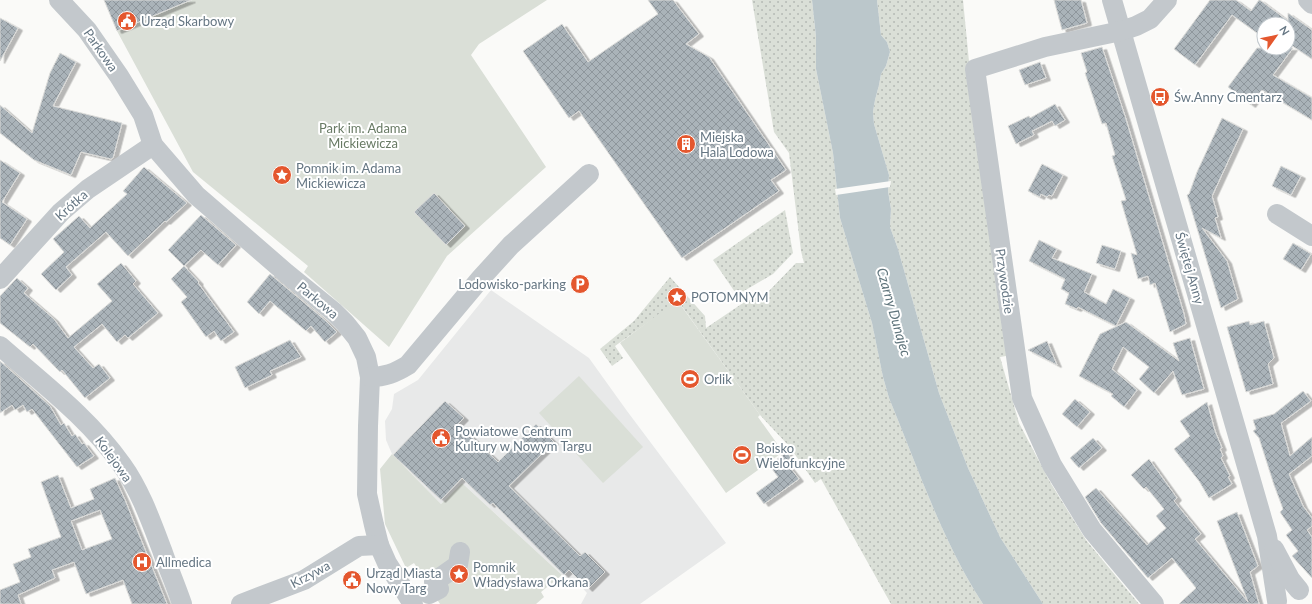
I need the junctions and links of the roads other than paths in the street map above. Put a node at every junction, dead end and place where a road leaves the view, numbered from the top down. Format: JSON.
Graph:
{"nodes":[{"id":1,"x":59,"y":0,"type":"edge"},
{"id":2,"x":1112,"y":0,"type":"edge"},
{"id":3,"x":1167,"y":0,"type":"edge"},
{"id":4,"x":1308,"y":0,"type":"edge"},
{"id":5,"x":1312,"y":4,"type":"edge"},
{"id":6,"x":1121,"y":31,"type":"junction"},
{"id":7,"x":153,"y":145,"type":"junction"},
{"id":8,"x":589,"y":174,"type":"dead end"},
{"id":9,"x":1277,"y":214,"type":"dead end"},
{"id":10,"x":1312,"y":236,"type":"edge"},
{"id":11,"x":0,"y":280,"type":"edge"},
{"id":12,"x":0,"y":346,"type":"edge"},
{"id":13,"x":370,"y":377,"type":"junction"},
{"id":14,"x":1267,"y":536,"type":"junction"},
{"id":15,"x":378,"y":545,"type":"junction"},
{"id":16,"x":460,"y":552,"type":"dead end"},
{"id":17,"x":1305,"y":594,"type":"edge"},
{"id":18,"x":421,"y":599,"type":"edge"},
{"id":19,"x":1276,"y":603,"type":"edge"},
{"id":20,"x":182,"y":604,"type":"edge"},
{"id":21,"x":241,"y":604,"type":"edge"},
{"id":22,"x":1154,"y":604,"type":"edge"}],
"edges":[{"from":1,"to":7,"type":"street","name":"Parkowa"},
{"from":2,"to":6,"type":"street","name":"Świętej Anny"},
{"from":3,"to":6,"type":"street"},
{"from":4,"to":5,"type":"street"},
{"from":6,"to":14,"type":"street","name":"Świętej Anny"},
{"from":6,"to":22,"type":"street","name":"Przywodzie"},
{"from":7,"to":11,"type":"street","name":"Krótka"},
{"from":7,"to":13,"type":"street","name":"Parkowa"},
{"from":8,"to":13,"type":"street"},
{"from":9,"to":10,"type":"street"},
{"from":12,"to":20,"type":"street","name":"Kolejowa"},
{"from":13,"to":15,"type":"street","name":"Parkowa"},
{"from":14,"to":17,"type":"street","name":"Świętej Anny"},
{"from":14,"to":19,"type":"street","name":"Świętej Anny"},
{"from":15,"to":18,"type":"street","name":"Parkowa"},
{"from":15,"to":21,"type":"street","name":"Krzywa"},
{"from":16,"to":18,"type":"street"},
{"from":17,"to":19,"type":"street"}]}
